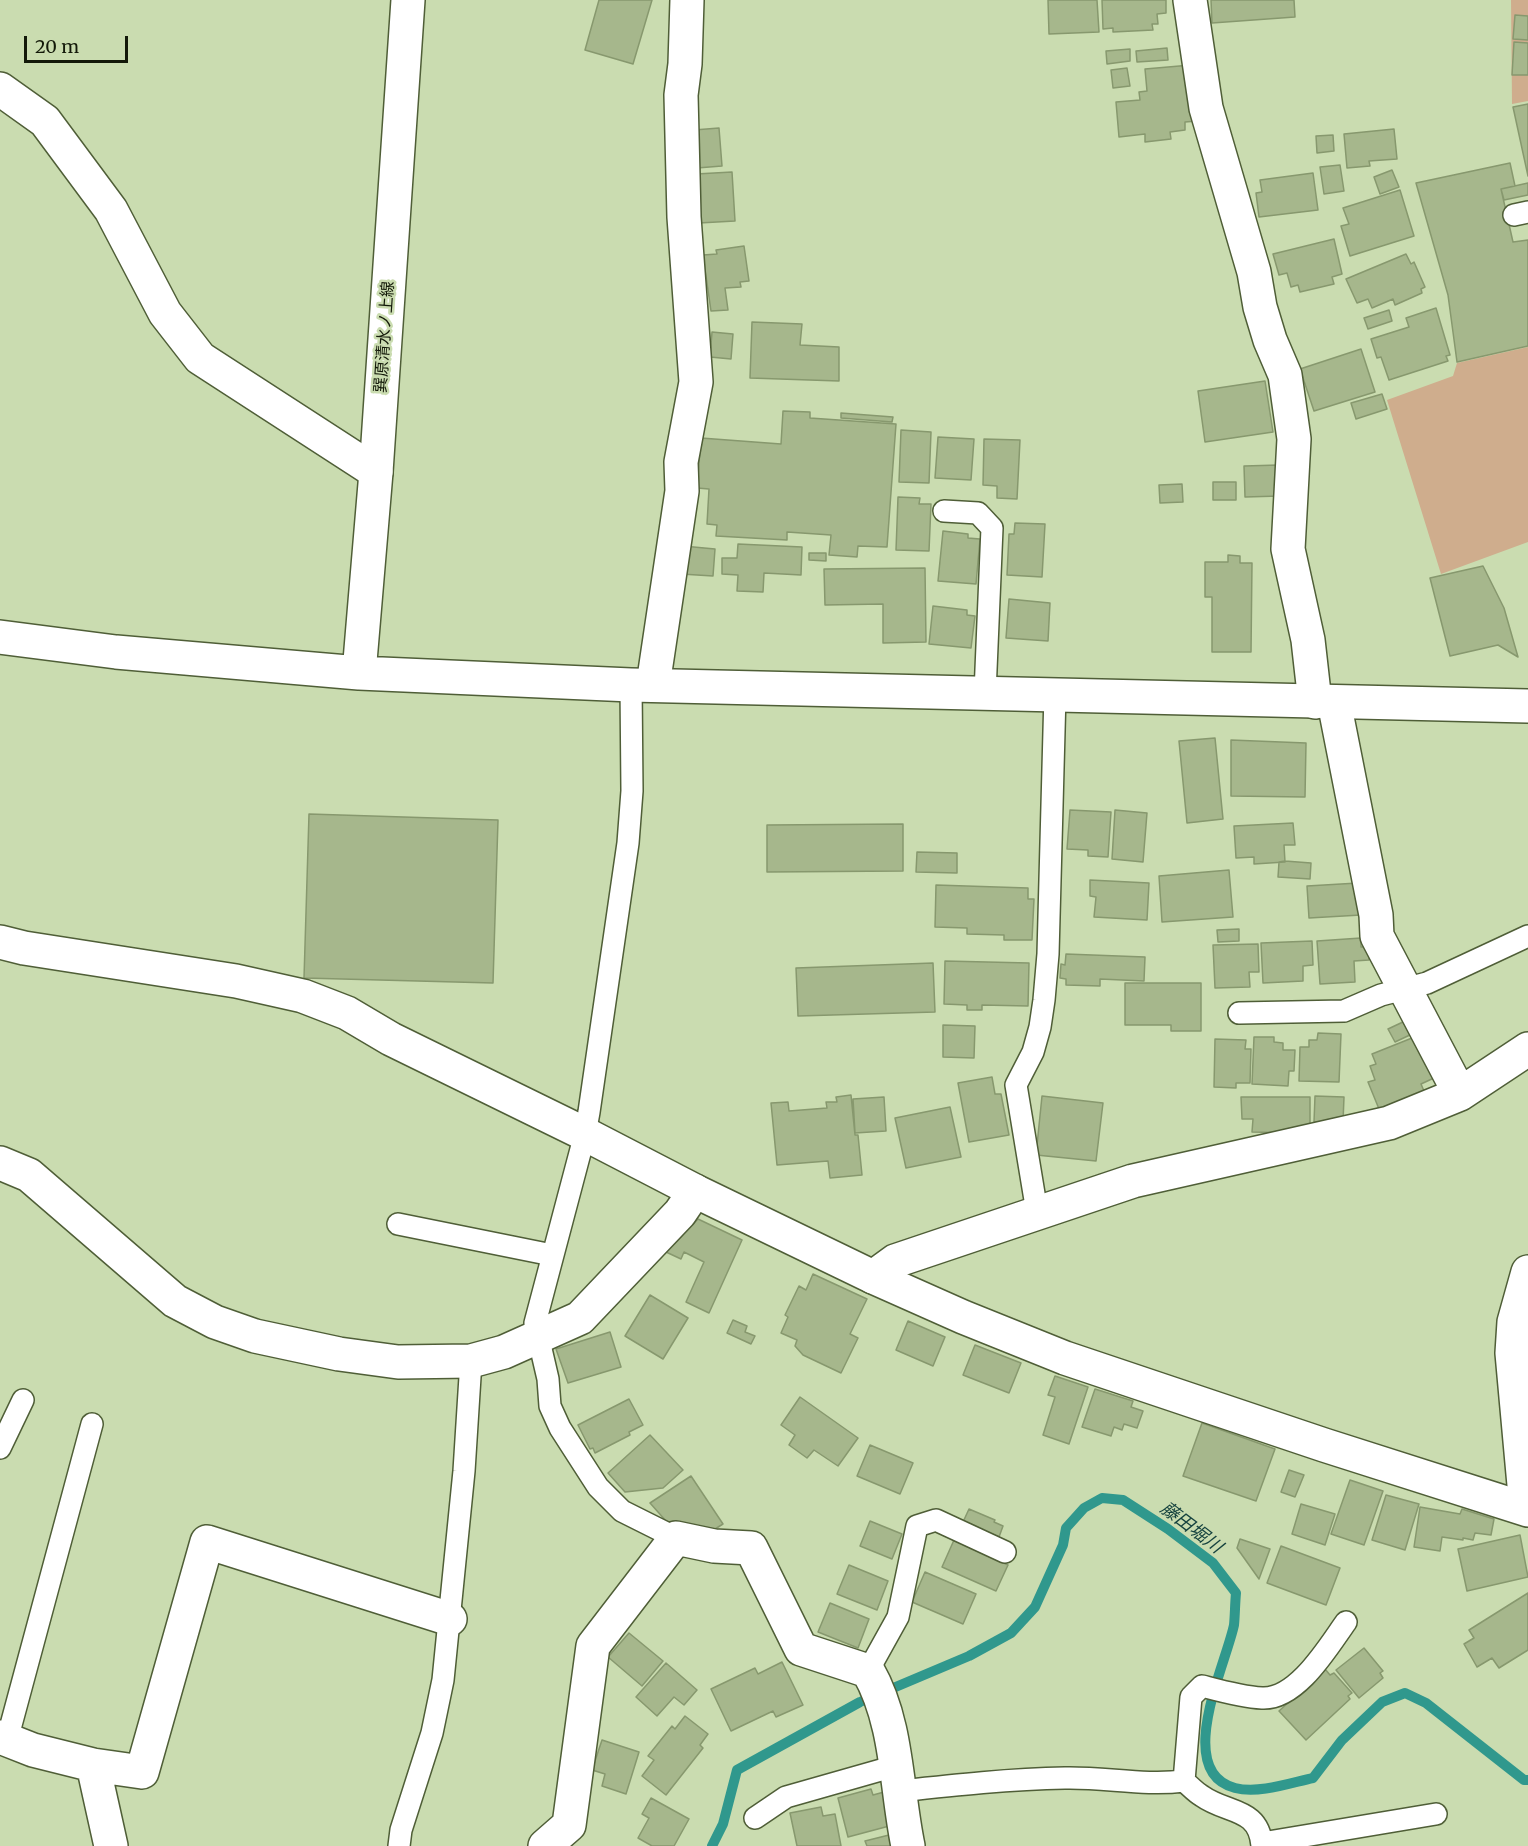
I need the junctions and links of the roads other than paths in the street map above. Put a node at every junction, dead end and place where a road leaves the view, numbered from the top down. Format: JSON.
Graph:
{"nodes":[{"id":1,"x":408,"y":0,"type":"edge"},
{"id":2,"x":687,"y":0,"type":"edge"},
{"id":3,"x":1190,"y":0,"type":"edge"},
{"id":4,"x":0,"y":89,"type":"edge"},
{"id":5,"x":376,"y":472,"type":"junction"},
{"id":6,"x":944,"y":511,"type":"dead end"},
{"id":7,"x":0,"y":637,"type":"edge"},
{"id":8,"x":359,"y":673,"type":"junction"},
{"id":9,"x":642,"y":685,"type":"junction"},
{"id":10,"x":985,"y":693,"type":"junction"},
{"id":11,"x":1055,"y":694,"type":"junction"},
{"id":12,"x":1325,"y":702,"type":"junction"},
{"id":13,"x":1528,"y":706,"type":"edge"},
{"id":14,"x":1528,"y":936,"type":"edge"},
{"id":15,"x":0,"y":942,"type":"edge"},
{"id":16,"x":1404,"y":991,"type":"junction"},
{"id":17,"x":1239,"y":1014,"type":"dead end"},
{"id":18,"x":1528,"y":1049,"type":"edge"},
{"id":19,"x":1460,"y":1094,"type":"junction"},
{"id":20,"x":585,"y":1134,"type":"junction"},
{"id":21,"x":0,"y":1163,"type":"edge"},
{"id":22,"x":695,"y":1191,"type":"junction"},
{"id":23,"x":1037,"y":1212,"type":"junction"},
{"id":24,"x":398,"y":1224,"type":"dead end"},
{"id":25,"x":552,"y":1255,"type":"junction"},
{"id":26,"x":1528,"y":1272,"type":"edge"},
{"id":27,"x":873,"y":1277,"type":"junction"},
{"id":28,"x":539,"y":1338,"type":"junction"},
{"id":29,"x":471,"y":1360,"type":"junction"},
{"id":30,"x":24,"y":1400,"type":"dead end"},
{"id":31,"x":92,"y":1424,"type":"dead end"},
{"id":32,"x":0,"y":1448,"type":"edge"},
{"id":33,"x":1528,"y":1491,"type":"edge"},
{"id":34,"x":1528,"y":1510,"type":"edge"},
{"id":35,"x":676,"y":1538,"type":"junction"},
{"id":36,"x":1005,"y":1552,"type":"dead end"},
{"id":37,"x":450,"y":1619,"type":"junction"},
{"id":38,"x":1346,"y":1622,"type":"dead end"},
{"id":39,"x":871,"y":1676,"type":"junction"},
{"id":40,"x":4,"y":1738,"type":"edge"},
{"id":41,"x":93,"y":1764,"type":"junction"},
{"id":42,"x":898,"y":1779,"type":"junction"},
{"id":43,"x":1184,"y":1781,"type":"junction"},
{"id":44,"x":1436,"y":1814,"type":"dead end"},
{"id":45,"x":755,"y":1818,"type":"dead end"},
{"id":46,"x":1262,"y":1845,"type":"edge"},
{"id":47,"x":111,"y":1846,"type":"edge"},
{"id":48,"x":399,"y":1846,"type":"edge"},
{"id":49,"x":545,"y":1846,"type":"edge"},
{"id":50,"x":908,"y":1846,"type":"edge"}],
"edges":[{"from":1,"to":5,"type":"street","name":"巽原清水ノ上線"},
{"from":2,"to":9,"type":"street"},
{"from":3,"to":12,"type":"street"},
{"from":4,"to":5,"type":"street"},
{"from":5,"to":8,"type":"street","name":"巽原清水ノ上線"},
{"from":6,"to":10,"type":"lane"},
{"from":7,"to":8,"type":"street"},
{"from":8,"to":9,"type":"street"},
{"from":9,"to":10,"type":"street"},
{"from":9,"to":20,"type":"lane"},
{"from":10,"to":11,"type":"street"},
{"from":11,"to":12,"type":"street"},
{"from":11,"to":23,"type":"lane"},
{"from":12,"to":13,"type":"street"},
{"from":12,"to":16,"type":"street"},
{"from":14,"to":16,"type":"lane"},
{"from":15,"to":20,"type":"street"},
{"from":16,"to":17,"type":"lane"},
{"from":16,"to":19,"type":"street"},
{"from":18,"to":19,"type":"street"},
{"from":19,"to":23,"type":"street"},
{"from":20,"to":22,"type":"street"},
{"from":20,"to":25,"type":"lane"},
{"from":21,"to":29,"type":"street"},
{"from":22,"to":27,"type":"street"},
{"from":22,"to":28,"type":"street"},
{"from":23,"to":27,"type":"street"},
{"from":24,"to":25,"type":"lane"},
{"from":25,"to":28,"type":"lane"},
{"from":26,"to":33,"type":"street"},
{"from":27,"to":34,"type":"street"},
{"from":28,"to":29,"type":"street"},
{"from":28,"to":35,"type":"lane"},
{"from":29,"to":37,"type":"lane"},
{"from":30,"to":32,"type":"lane"},
{"from":31,"to":40,"type":"lane"},
{"from":35,"to":39,"type":"street"},
{"from":35,"to":49,"type":"street"},
{"from":36,"to":39,"type":"lane"},
{"from":37,"to":41,"type":"street"},
{"from":37,"to":48,"type":"lane"},
{"from":38,"to":43,"type":"lane"},
{"from":39,"to":42,"type":"street"},
{"from":40,"to":41,"type":"street"},
{"from":41,"to":47,"type":"street"},
{"from":42,"to":43,"type":"lane"},
{"from":42,"to":45,"type":"lane"},
{"from":42,"to":50,"type":"street"},
{"from":43,"to":46,"type":"lane"},
{"from":44,"to":46,"type":"lane"}]}
